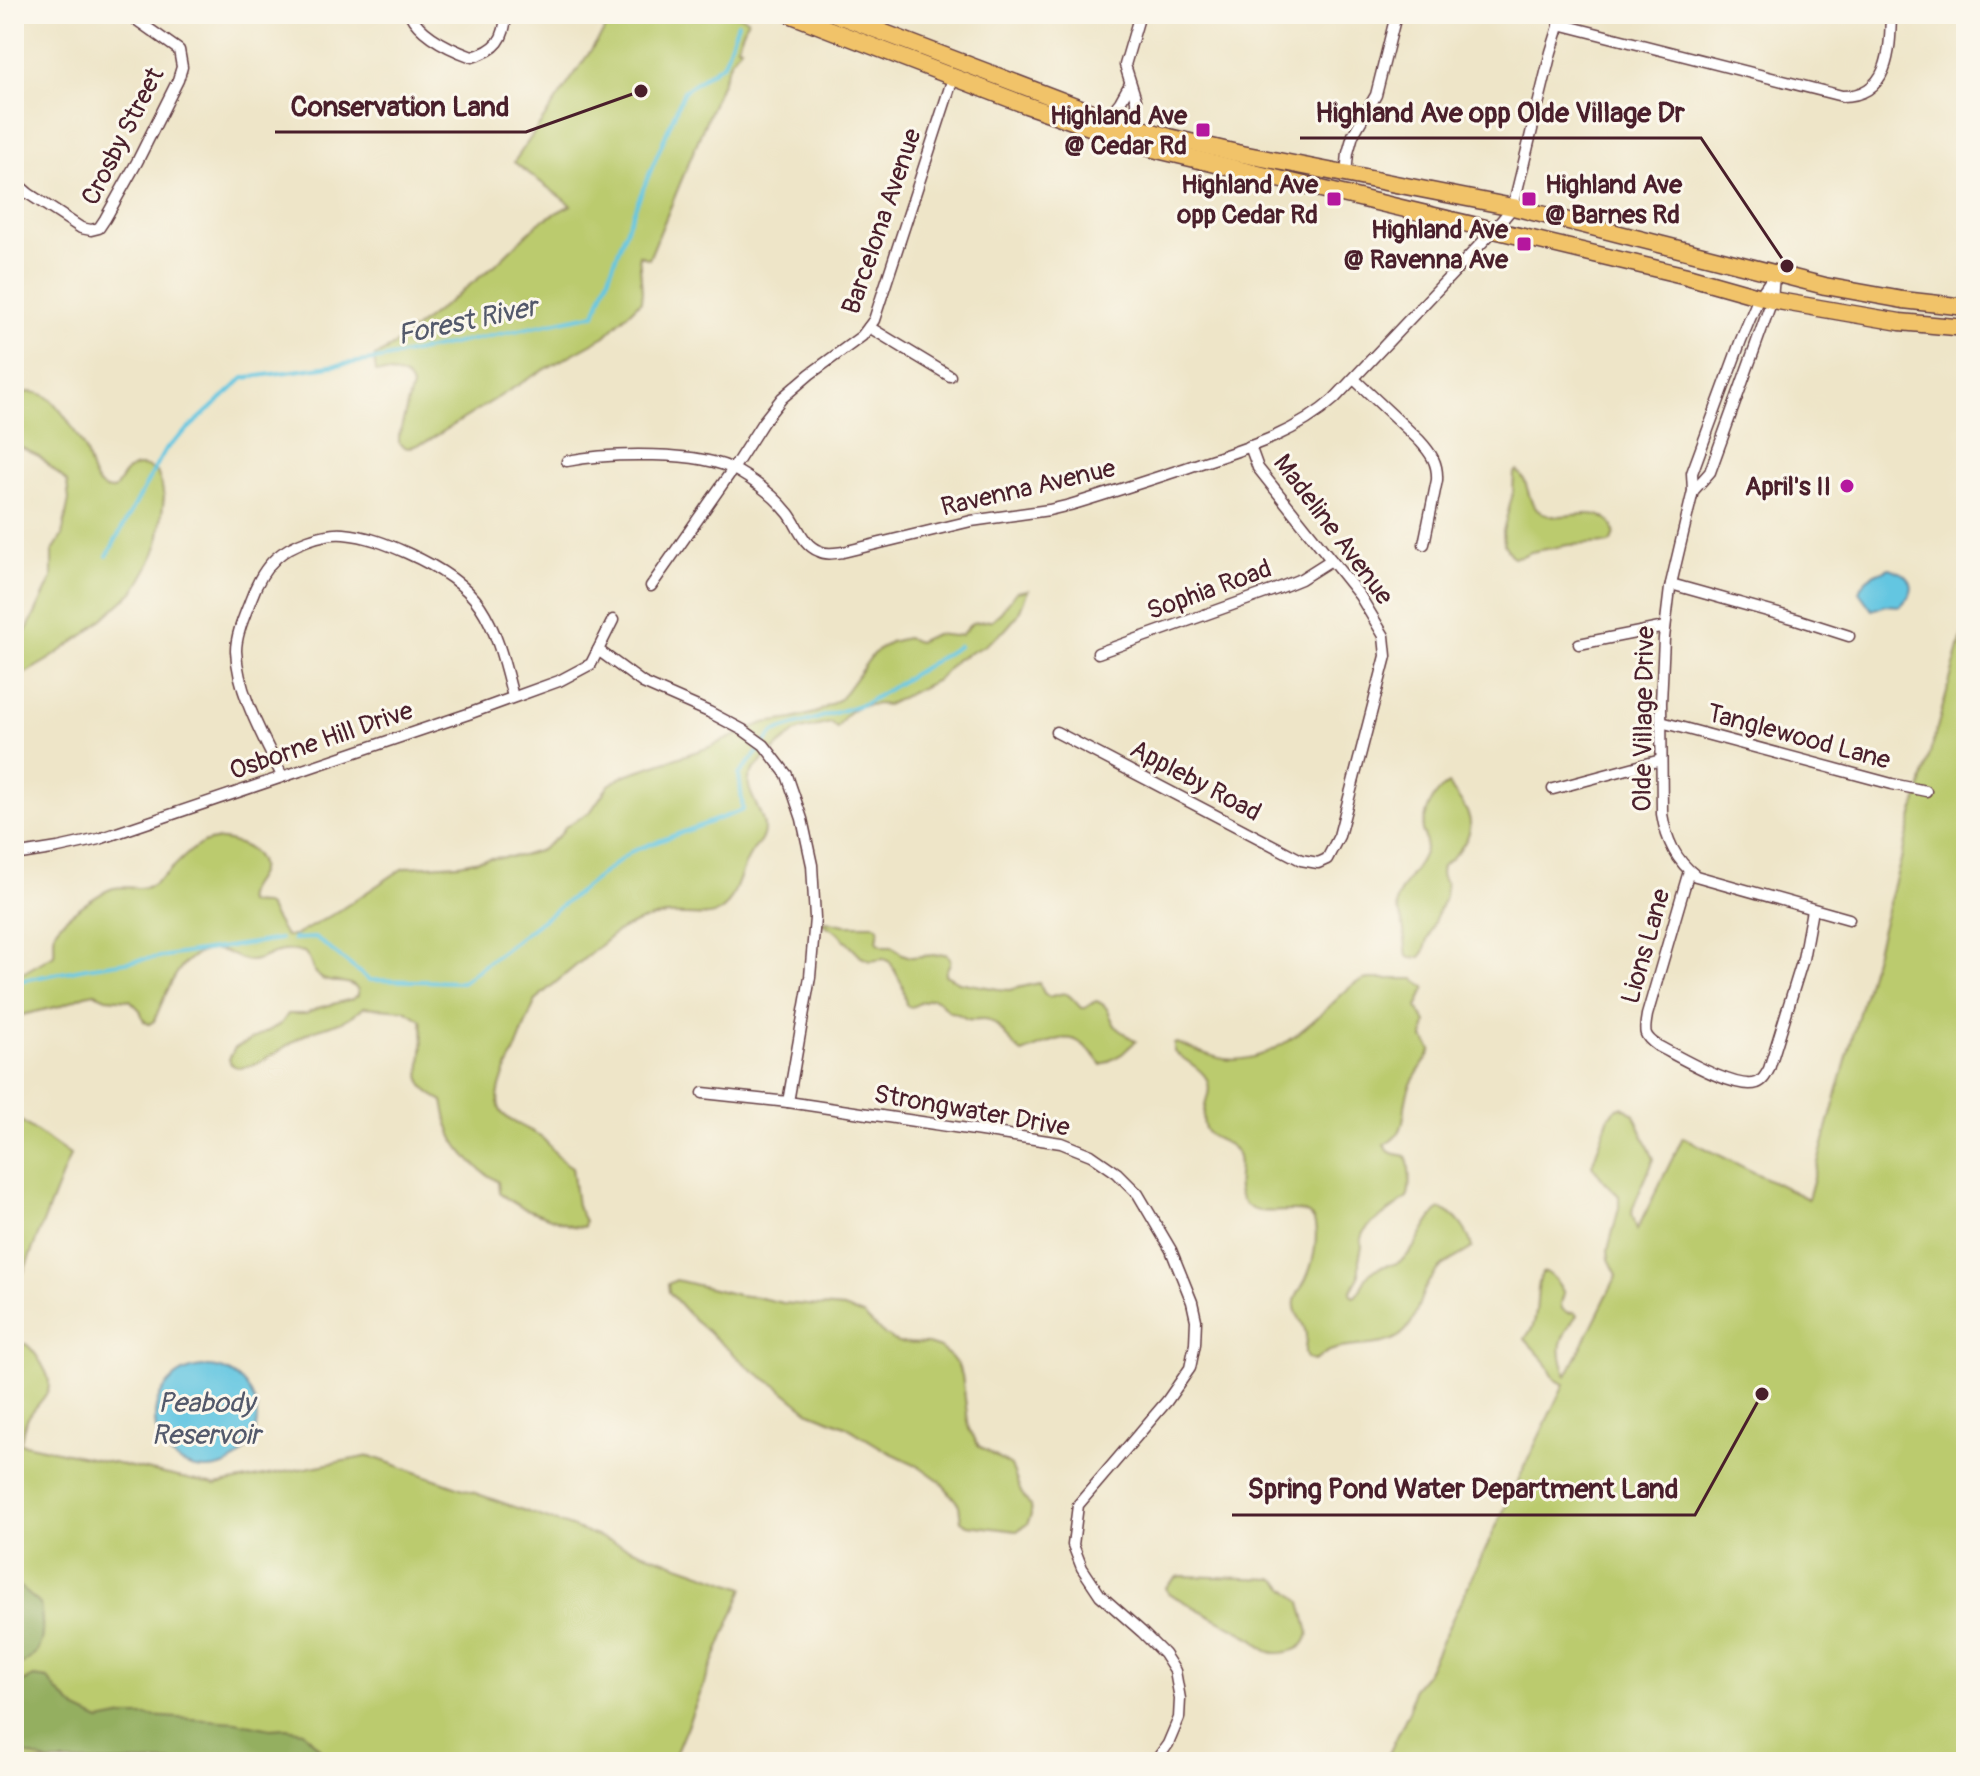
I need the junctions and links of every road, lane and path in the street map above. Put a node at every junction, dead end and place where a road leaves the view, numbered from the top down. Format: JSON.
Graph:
{"nodes":[{"id":1,"x":128,"y":14,"type":"edge"},
{"id":2,"x":410,"y":14,"type":"edge"},
{"id":3,"x":506,"y":14,"type":"edge"},
{"id":4,"x":789,"y":14,"type":"edge"},
{"id":5,"x":835,"y":14,"type":"edge"},
{"id":6,"x":1140,"y":14,"type":"edge"},
{"id":7,"x":1394,"y":14,"type":"edge"},
{"id":8,"x":1891,"y":14,"type":"edge"},
{"id":9,"x":1561,"y":19,"type":"edge"},
{"id":10,"x":953,"y":78,"type":"junction"},
{"id":11,"x":1130,"y":84,"type":"junction"},
{"id":12,"x":1107,"y":118,"type":"junction"},
{"id":13,"x":1137,"y":127,"type":"junction"},
{"id":14,"x":1346,"y":175,"type":"junction"},
{"id":15,"x":14,"y":181,"type":"edge"},
{"id":16,"x":1513,"y":207,"type":"junction"},
{"id":17,"x":1494,"y":230,"type":"junction"},
{"id":18,"x":1775,"y":274,"type":"junction"},
{"id":19,"x":1765,"y":298,"type":"junction"},
{"id":20,"x":1966,"y":307,"type":"edge"},
{"id":21,"x":869,"y":327,"type":"junction"},
{"id":22,"x":1966,"y":328,"type":"edge"},
{"id":23,"x":950,"y":376,"type":"dead end"},
{"id":24,"x":1354,"y":379,"type":"junction"},
{"id":25,"x":1250,"y":446,"type":"junction"},
{"id":26,"x":567,"y":461,"type":"dead end"},
{"id":27,"x":733,"y":469,"type":"junction"},
{"id":28,"x":1693,"y":491,"type":"junction"},
{"id":29,"x":1424,"y":544,"type":"dead end"},
{"id":30,"x":1331,"y":560,"type":"junction"},
{"id":31,"x":1671,"y":584,"type":"junction"},
{"id":32,"x":651,"y":586,"type":"dead end"},
{"id":33,"x":613,"y":620,"type":"dead end"},
{"id":34,"x":1665,"y":627,"type":"junction"},
{"id":35,"x":1849,"y":636,"type":"dead end"},
{"id":36,"x":1579,"y":644,"type":"dead end"},
{"id":37,"x":598,"y":650,"type":"junction"},
{"id":38,"x":1098,"y":653,"type":"dead end"},
{"id":39,"x":513,"y":697,"type":"junction"},
{"id":40,"x":1661,"y":722,"type":"junction"},
{"id":41,"x":1056,"y":732,"type":"dead end"},
{"id":42,"x":1661,"y":760,"type":"junction"},
{"id":43,"x":282,"y":776,"type":"junction"},
{"id":44,"x":1553,"y":789,"type":"dead end"},
{"id":45,"x":1926,"y":791,"type":"dead end"},
{"id":46,"x":14,"y":855,"type":"edge"},
{"id":47,"x":1318,"y":863,"type":"joint"},
{"id":48,"x":1689,"y":871,"type":"junction"},
{"id":49,"x":1812,"y":910,"type":"junction"},
{"id":50,"x":1849,"y":919,"type":"dead end"},
{"id":51,"x":703,"y":1093,"type":"dead end"},
{"id":52,"x":788,"y":1102,"type":"junction"},
{"id":53,"x":1155,"y":1762,"type":"edge"}],
"edges":[{"from":1,"to":15,"type":"street","name":"Crosby Street"},
{"from":2,"to":3,"type":"street"},
{"from":4,"to":10,"type":"main road"},
{"from":5,"to":12,"type":"main road"},
{"from":6,"to":11,"type":"street"},
{"from":7,"to":14,"type":"street"},
{"from":8,"to":9,"type":"street"},
{"from":9,"to":16,"type":"street"},
{"from":10,"to":17,"type":"main road"},
{"from":10,"to":21,"type":"street","name":"Barcelona Avenue"},
{"from":11,"to":12,"type":"street"},
{"from":11,"to":13,"type":"street"},
{"from":12,"to":13,"type":"main road"},
{"from":13,"to":14,"type":"main road"},
{"from":14,"to":16,"type":"main road"},
{"from":16,"to":17,"type":"street","name":"Ravenna Avenue"},
{"from":16,"to":18,"type":"main road"},
{"from":17,"to":19,"type":"main road"},
{"from":17,"to":24,"type":"street","name":"Ravenna Avenue"},
{"from":18,"to":19,"type":"street","name":"Olde Village Drive"},
{"from":18,"to":20,"type":"main road"},
{"from":19,"to":22,"type":"main road"},
{"from":19,"to":28,"type":"street","name":"Olde Village Drive"},
{"from":19,"to":28,"type":"street","name":"Olde Village Drive"},
{"from":21,"to":23,"type":"street"},
{"from":21,"to":27,"type":"street","name":"Barcelona Avenue"},
{"from":24,"to":25,"type":"street","name":"Ravenna Avenue"},
{"from":24,"to":29,"type":"street"},
{"from":25,"to":27,"type":"street","name":"Ravenna Avenue"},
{"from":25,"to":30,"type":"street","name":"Madeline Avenue"},
{"from":26,"to":27,"type":"street","name":"Ravenna Avenue"},
{"from":27,"to":32,"type":"street","name":"Barcelona Avenue"},
{"from":28,"to":31,"type":"street","name":"Olde Village Drive"},
{"from":30,"to":38,"type":"street","name":"Sophia Road"},
{"from":30,"to":47,"type":"street","name":"Madeline Avenue"},
{"from":31,"to":34,"type":"street","name":"Olde Village Drive"},
{"from":31,"to":35,"type":"street"},
{"from":33,"to":37,"type":"street","name":"Osborne Hill Drive"},
{"from":34,"to":36,"type":"street"},
{"from":34,"to":40,"type":"street","name":"Olde Village Drive"},
{"from":37,"to":39,"type":"street","name":"Osborne Hill Drive"},
{"from":37,"to":52,"type":"street"},
{"from":39,"to":43,"type":"street","name":"Osborne Hill Drive"},
{"from":39,"to":43,"type":"street"},
{"from":40,"to":42,"type":"street","name":"Olde Village Drive"},
{"from":40,"to":45,"type":"street","name":"Tanglewood Lane"},
{"from":41,"to":47,"type":"street","name":"Appleby Road"},
{"from":42,"to":44,"type":"street"},
{"from":42,"to":48,"type":"street","name":"Olde Village Drive"},
{"from":43,"to":46,"type":"street","name":"Osborne Hill Drive"},
{"from":48,"to":49,"type":"street"},
{"from":48,"to":49,"type":"street","name":"Lions Lane"},
{"from":49,"to":50,"type":"street"},
{"from":51,"to":52,"type":"street","name":"Strongwater Drive"},
{"from":52,"to":53,"type":"street","name":"Strongwater Drive"}]}
